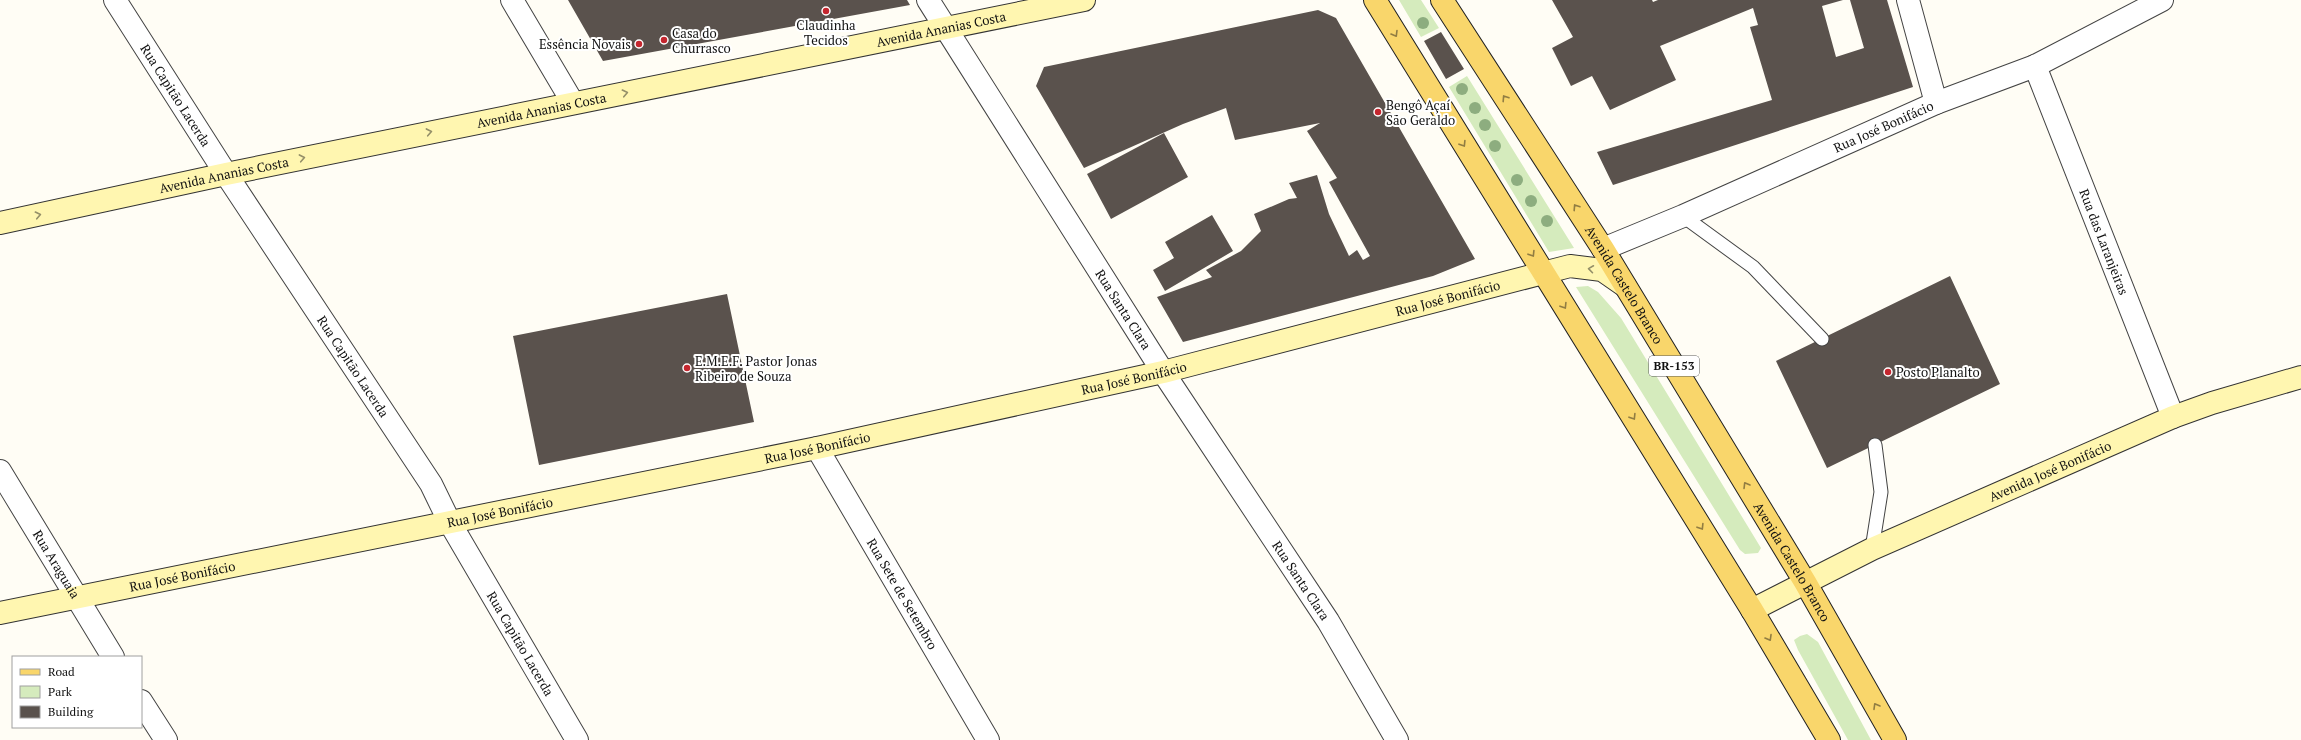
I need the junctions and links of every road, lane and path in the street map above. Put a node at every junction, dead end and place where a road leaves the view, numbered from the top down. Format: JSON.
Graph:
{"nodes":[{"id":1,"x":115,"y":0,"type":"edge"},
{"id":2,"x":512,"y":0,"type":"edge"},
{"id":3,"x":928,"y":0,"type":"edge"},
{"id":4,"x":1084,"y":0,"type":"edge"},
{"id":5,"x":1442,"y":0,"type":"edge"},
{"id":6,"x":1908,"y":0,"type":"edge"},
{"id":7,"x":2162,"y":0,"type":"edge"},
{"id":8,"x":1375,"y":2,"type":"edge"},
{"id":9,"x":945,"y":27,"type":"junction"},
{"id":10,"x":2035,"y":66,"type":"junction"},
{"id":11,"x":573,"y":103,"type":"junction"},
{"id":12,"x":1936,"y":103,"type":"junction"},
{"id":13,"x":226,"y":174,"type":"junction"},
{"id":14,"x":1683,"y":216,"type":"junction"},
{"id":15,"x":0,"y":223,"type":"edge"},
{"id":16,"x":1603,"y":249,"type":"junction"},
{"id":17,"x":1544,"y":273,"type":"junction"},
{"id":18,"x":1625,"y":286,"type":"junction"},
{"id":19,"x":1822,"y":339,"type":"dead end"},
{"id":20,"x":1163,"y":372,"type":"junction"},
{"id":21,"x":2301,"y":377,"type":"edge"},
{"id":22,"x":2173,"y":417,"type":"junction"},
{"id":23,"x":1875,"y":445,"type":"dead end"},
{"id":24,"x":816,"y":448,"type":"junction"},
{"id":25,"x":0,"y":472,"type":"edge"},
{"id":26,"x":450,"y":523,"type":"junction"},
{"id":27,"x":1872,"y":549,"type":"junction"},
{"id":28,"x":1805,"y":582,"type":"junction"},
{"id":29,"x":75,"y":597,"type":"junction"},
{"id":30,"x":1752,"y":610,"type":"junction"},
{"id":31,"x":0,"y":613,"type":"edge"},
{"id":32,"x":112,"y":656,"type":"edge"},
{"id":33,"x":142,"y":703,"type":"edge"},
{"id":34,"x":166,"y":740,"type":"edge"},
{"id":35,"x":577,"y":740,"type":"edge"},
{"id":36,"x":988,"y":740,"type":"edge"},
{"id":37,"x":1397,"y":740,"type":"edge"},
{"id":38,"x":1829,"y":740,"type":"edge"},
{"id":39,"x":1895,"y":740,"type":"edge"}],
"edges":[{"from":1,"to":13,"type":"street","name":"Rua Capitão Lacerda"},
{"from":2,"to":11,"type":"street"},
{"from":3,"to":9,"type":"street","name":"Rua Santa Clara"},
{"from":4,"to":9,"type":"street","name":"Avenida Ananias Costa"},
{"from":16,"to":5,"type":"main road","name":"Avenida Castelo Branco","number":"BR-153","one_way":true},
{"from":6,"to":12,"type":"street"},
{"from":7,"to":10,"type":"street","name":"Rua José Bonifácio"},
{"from":8,"to":17,"type":"main road","one_way":true},
{"from":11,"to":9,"type":"street","name":"Avenida Ananias Costa","one_way":true},
{"from":9,"to":20,"type":"street","name":"Rua Santa Clara"},
{"from":10,"to":12,"type":"street","name":"Rua José Bonifácio"},
{"from":10,"to":22,"type":"street","name":"Rua das Laranjeiras"},
{"from":13,"to":11,"type":"street","name":"Avenida Ananias Costa","one_way":true},
{"from":12,"to":14,"type":"street","name":"Rua José Bonifácio"},
{"from":15,"to":13,"type":"street","name":"Avenida Ananias Costa","one_way":true},
{"from":13,"to":26,"type":"street","name":"Rua Capitão Lacerda"},
{"from":14,"to":16,"type":"street","name":"Rua José Bonifácio"},
{"from":14,"to":19,"type":"lane"},
{"from":16,"to":18,"type":"main road","name":"Avenida Castelo Branco","number":"BR-153"},
{"from":18,"to":17,"type":"street","name":"Rua José Bonifácio","one_way":true},
{"from":17,"to":20,"type":"street","name":"Rua José Bonifácio"},
{"from":17,"to":30,"type":"main road","one_way":true},
{"from":28,"to":18,"type":"main road","name":"Avenida Castelo Branco","number":"BR-153","one_way":true},
{"from":20,"to":24,"type":"street","name":"Rua José Bonifácio"},
{"from":20,"to":37,"type":"street","name":"Rua Santa Clara"},
{"from":21,"to":22,"type":"street","name":"Avenida José Bonifácio"},
{"from":22,"to":27,"type":"street","name":"Avenida José Bonifácio"},
{"from":23,"to":27,"type":"lane"},
{"from":24,"to":26,"type":"street","name":"Rua José Bonifácio"},
{"from":24,"to":36,"type":"street","name":"Rua Sete de Setembro"},
{"from":25,"to":29,"type":"street","name":"Rua Araguaia"},
{"from":26,"to":29,"type":"street","name":"Rua José Bonifácio"},
{"from":26,"to":35,"type":"street","name":"Rua Capitão Lacerda"},
{"from":27,"to":28,"type":"street","name":"Avenida José Bonifácio"},
{"from":28,"to":30,"type":"street","name":"Avenida José Bonifácio"},
{"from":39,"to":28,"type":"main road","name":"Avenida Castelo Branco","number":"BR-153","one_way":true},
{"from":29,"to":31,"type":"street","name":"Rua José Bonifácio"},
{"from":29,"to":32,"type":"street","name":"Rua Araguaia"},
{"from":30,"to":38,"type":"main road","one_way":true},
{"from":33,"to":34,"type":"street"}]}
